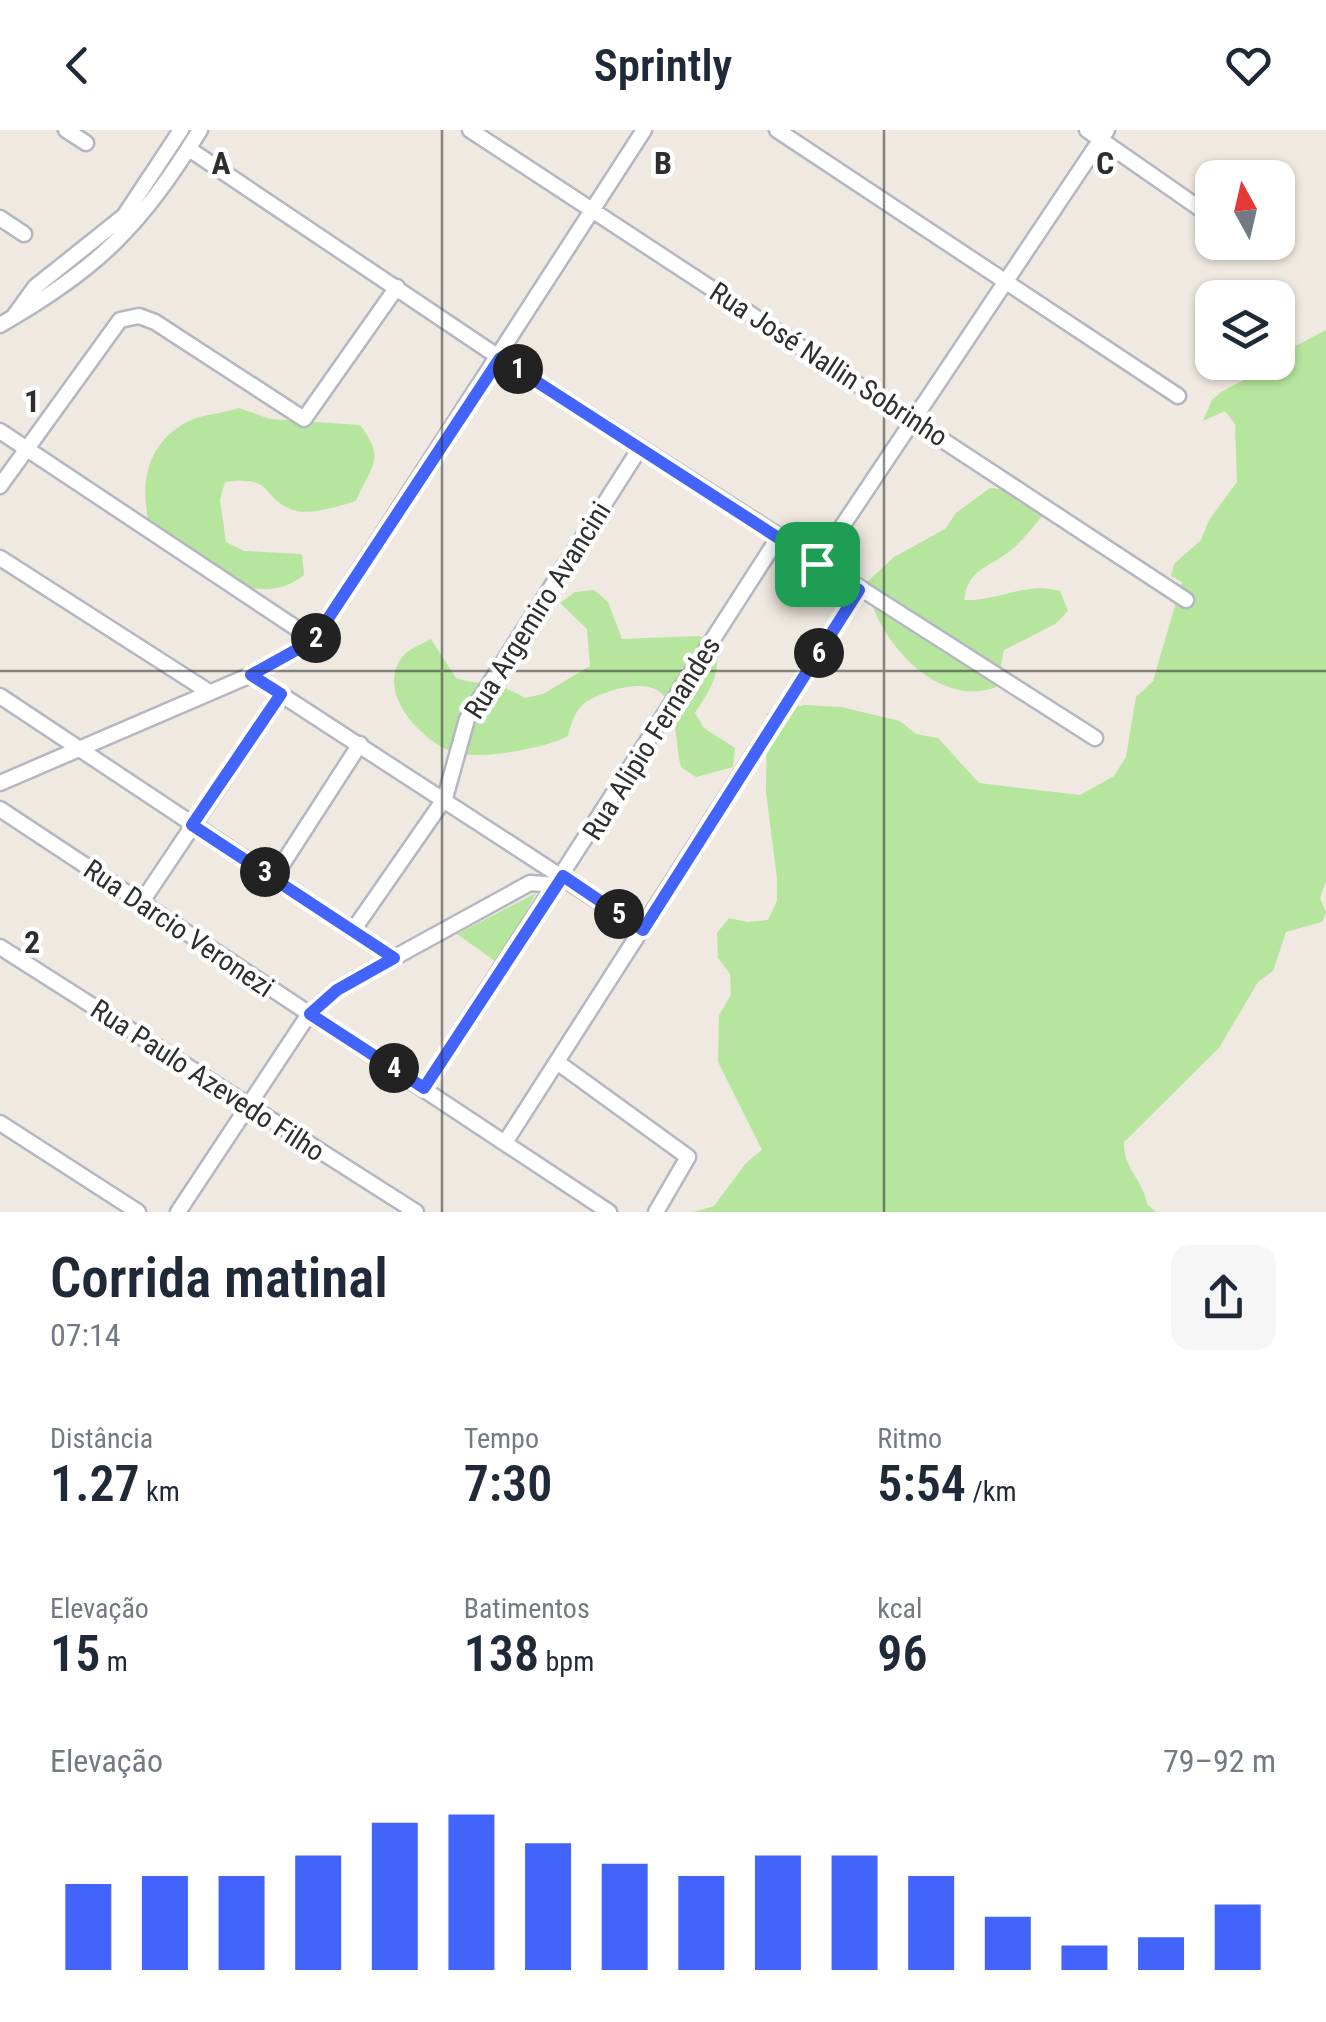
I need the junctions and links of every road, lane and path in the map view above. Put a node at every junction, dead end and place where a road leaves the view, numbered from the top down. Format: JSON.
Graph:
{"nodes":[{"id":1,"x":66,"y":130,"type":"edge"},
{"id":2,"x":181,"y":130,"type":"edge"},
{"id":3,"x":200,"y":130,"type":"edge"},
{"id":4,"x":470,"y":130,"type":"edge"},
{"id":5,"x":644,"y":130,"type":"edge"},
{"id":6,"x":777,"y":130,"type":"edge"},
{"id":7,"x":1087,"y":130,"type":"edge"},
{"id":8,"x":1104,"y":135,"type":"edge"},
{"id":9,"x":86,"y":143,"type":"dead end"},
{"id":10,"x":189,"y":149,"type":"junction"},
{"id":11,"x":1195,"y":203,"type":"edge"},
{"id":12,"x":592,"y":208,"type":"junction"},
{"id":13,"x":0,"y":218,"type":"edge"},
{"id":14,"x":24,"y":234,"type":"dead end"},
{"id":15,"x":1009,"y":281,"type":"junction"},
{"id":16,"x":397,"y":286,"type":"junction"},
{"id":17,"x":14,"y":317,"type":"junction"},
{"id":18,"x":0,"y":325,"type":"edge"},
{"id":19,"x":500,"y":358,"type":"junction"},
{"id":20,"x":1178,"y":396,"type":"dead end"},
{"id":21,"x":911,"y":418,"type":"junction"},
{"id":22,"x":0,"y":431,"type":"edge"},
{"id":23,"x":24,"y":448,"type":"junction"},
{"id":24,"x":640,"y":448,"type":"junction"},
{"id":25,"x":0,"y":486,"type":"edge"},
{"id":26,"x":778,"y":538,"type":"junction"},
{"id":27,"x":0,"y":558,"type":"edge"},
{"id":28,"x":817,"y":564,"type":"junction"},
{"id":29,"x":859,"y":590,"type":"junction"},
{"id":30,"x":1186,"y":600,"type":"dead end"},
{"id":31,"x":314,"y":640,"type":"junction"},
{"id":32,"x":251,"y":675,"type":"junction"},
{"id":33,"x":210,"y":692,"type":"junction"},
{"id":34,"x":281,"y":694,"type":"junction"},
{"id":35,"x":0,"y":696,"type":"edge"},
{"id":36,"x":1095,"y":738,"type":"dead end"},
{"id":37,"x":360,"y":744,"type":"junction"},
{"id":38,"x":78,"y":752,"type":"junction"},
{"id":39,"x":0,"y":783,"type":"edge"},
{"id":40,"x":445,"y":798,"type":"junction"},
{"id":41,"x":0,"y":809,"type":"edge"},
{"id":42,"x":192,"y":825,"type":"junction"},
{"id":43,"x":274,"y":877,"type":"junction"},
{"id":44,"x":560,"y":881,"type":"junction"},
{"id":45,"x":141,"y":903,"type":"junction"},
{"id":46,"x":354,"y":929,"type":"junction"},
{"id":47,"x":643,"y":930,"type":"junction"},
{"id":48,"x":0,"y":947,"type":"edge"},
{"id":49,"x":394,"y":958,"type":"junction"},
{"id":50,"x":310,"y":1014,"type":"junction"},
{"id":51,"x":557,"y":1062,"type":"junction"},
{"id":52,"x":424,"y":1088,"type":"junction"},
{"id":53,"x":247,"y":1108,"type":"junction"},
{"id":54,"x":0,"y":1123,"type":"edge"},
{"id":55,"x":506,"y":1141,"type":"junction"},
{"id":56,"x":412,"y":1210,"type":"edge"},
{"id":57,"x":138,"y":1212,"type":"edge"},
{"id":58,"x":178,"y":1212,"type":"edge"},
{"id":59,"x":609,"y":1212,"type":"edge"},
{"id":60,"x":656,"y":1212,"type":"edge"}],
"edges":[{"from":1,"to":9,"type":"street"},
{"from":2,"to":17,"type":"street"},
{"from":3,"to":10,"type":"street"},
{"from":4,"to":12,"type":"street","name":"Rua José Nallin Sobrinho"},
{"from":5,"to":12,"type":"street"},
{"from":6,"to":15,"type":"street"},
{"from":7,"to":8,"type":"street"},
{"from":8,"to":11,"type":"street"},
{"from":8,"to":15,"type":"street"},
{"from":10,"to":16,"type":"street"},
{"from":10,"to":17,"type":"street"},
{"from":12,"to":19,"type":"street"},
{"from":12,"to":21,"type":"street","name":"Rua José Nallin Sobrinho"},
{"from":13,"to":14,"type":"street"},
{"from":15,"to":20,"type":"street"},
{"from":15,"to":21,"type":"street"},
{"from":16,"to":19,"type":"street"},
{"from":16,"to":23,"type":"street"},
{"from":17,"to":18,"type":"street"},
{"from":19,"to":24,"type":"street"},
{"from":19,"to":31,"type":"street"},
{"from":21,"to":28,"type":"street"},
{"from":21,"to":30,"type":"street","name":"Rua José Nallin Sobrinho"},
{"from":22,"to":23,"type":"street"},
{"from":23,"to":25,"type":"street"},
{"from":23,"to":31,"type":"street"},
{"from":24,"to":26,"type":"street"},
{"from":24,"to":40,"type":"street","name":"Rua Argemiro Avancini"},
{"from":26,"to":28,"type":"street"},
{"from":26,"to":44,"type":"street","name":"Rua Alipio Fernandes"},
{"from":27,"to":33,"type":"street"},
{"from":28,"to":29,"type":"street"},
{"from":29,"to":36,"type":"street"},
{"from":29,"to":47,"type":"street"},
{"from":31,"to":32,"type":"street"},
{"from":32,"to":33,"type":"street"},
{"from":32,"to":34,"type":"street"},
{"from":33,"to":38,"type":"street"},
{"from":34,"to":37,"type":"street"},
{"from":34,"to":42,"type":"street"},
{"from":35,"to":38,"type":"street"},
{"from":37,"to":40,"type":"street"},
{"from":37,"to":43,"type":"street"},
{"from":38,"to":39,"type":"street"},
{"from":38,"to":42,"type":"street"},
{"from":40,"to":44,"type":"street"},
{"from":40,"to":46,"type":"street","name":"Rua Argemiro Avancini"},
{"from":41,"to":45,"type":"street","name":"Rua Darcio Veronezi"},
{"from":42,"to":43,"type":"street"},
{"from":42,"to":45,"type":"street"},
{"from":43,"to":46,"type":"street"},
{"from":44,"to":47,"type":"street"},
{"from":44,"to":49,"type":"street"},
{"from":44,"to":52,"type":"street","name":"Rua Alipio Fernandes"},
{"from":45,"to":50,"type":"street","name":"Rua Darcio Veronezi"},
{"from":46,"to":49,"type":"street"},
{"from":47,"to":51,"type":"street"},
{"from":48,"to":53,"type":"street","name":"Rua Paulo Azevedo Filho"},
{"from":49,"to":50,"type":"street"},
{"from":50,"to":52,"type":"street","name":"Rua Darcio Veronezi"},
{"from":50,"to":53,"type":"street"},
{"from":51,"to":55,"type":"street"},
{"from":51,"to":60,"type":"street"},
{"from":52,"to":55,"type":"street","name":"Rua Darcio Veronezi"},
{"from":53,"to":56,"type":"street","name":"Rua Paulo Azevedo Filho"},
{"from":53,"to":58,"type":"street"},
{"from":54,"to":57,"type":"street"},
{"from":55,"to":59,"type":"street","name":"Rua Darcio Veronezi"}]}
